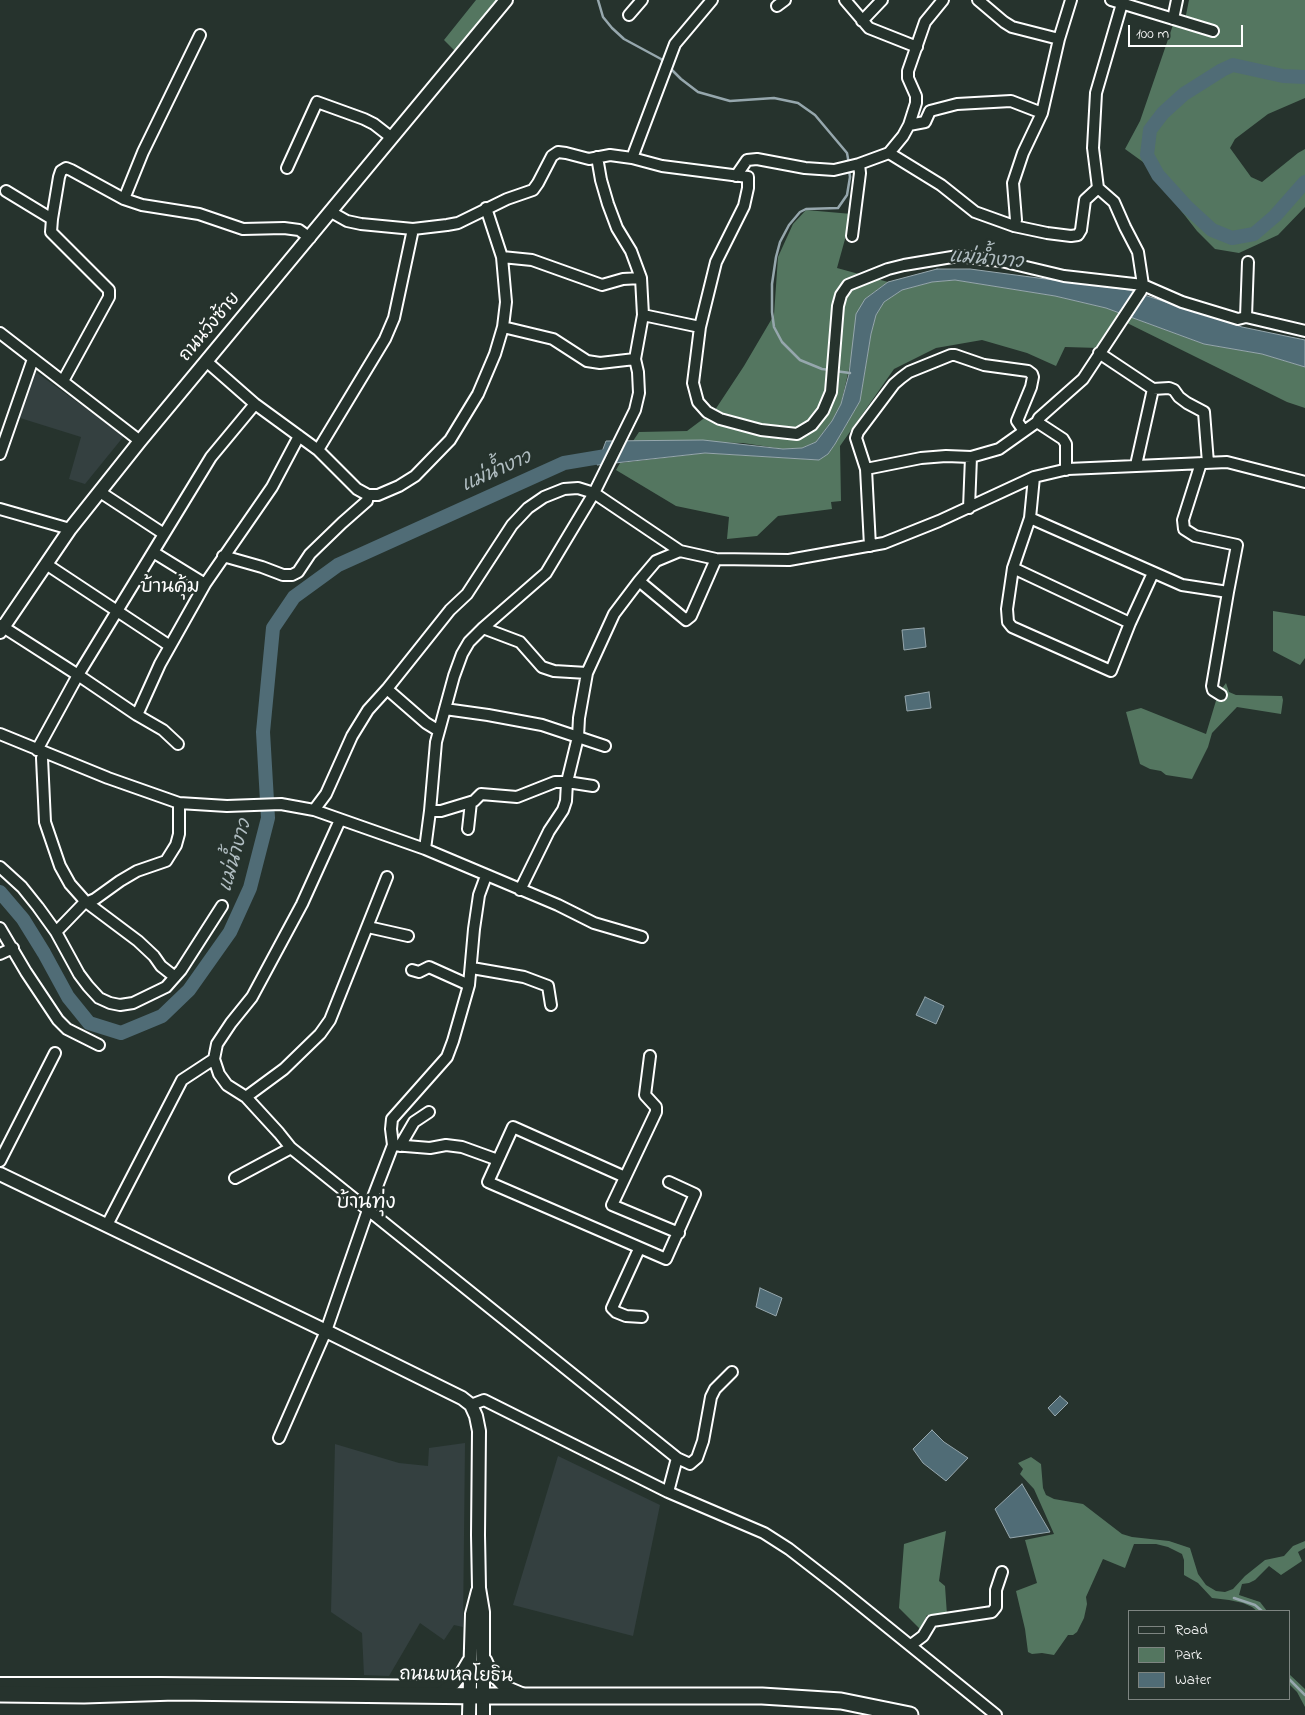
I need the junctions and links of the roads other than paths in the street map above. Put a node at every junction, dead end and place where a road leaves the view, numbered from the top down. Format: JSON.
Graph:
{"nodes":[{"id":1,"x":506,"y":0,"type":"edge"},
{"id":2,"x":642,"y":0,"type":"edge"},
{"id":3,"x":712,"y":0,"type":"edge"},
{"id":4,"x":844,"y":0,"type":"edge"},
{"id":5,"x":882,"y":0,"type":"edge"},
{"id":6,"x":943,"y":0,"type":"edge"},
{"id":7,"x":978,"y":0,"type":"edge"},
{"id":8,"x":1070,"y":0,"type":"edge"},
{"id":9,"x":1111,"y":0,"type":"edge"},
{"id":10,"x":1177,"y":0,"type":"edge"},
{"id":11,"x":1123,"y":2,"type":"edge"},
{"id":12,"x":629,"y":15,"type":"dead end"},
{"id":13,"x":1173,"y":19,"type":"junction"},
{"id":14,"x":862,"y":21,"type":"junction"},
{"id":15,"x":1213,"y":32,"type":"dead end"},
{"id":16,"x":200,"y":35,"type":"dead end"},
{"id":17,"x":1059,"y":39,"type":"junction"},
{"id":18,"x":917,"y":47,"type":"junction"},
{"id":19,"x":1042,"y":113,"type":"junction"},
{"id":20,"x":909,"y":125,"type":"junction"},
{"id":21,"x":392,"y":138,"type":"junction"},
{"id":22,"x":889,"y":153,"type":"junction"},
{"id":23,"x":597,"y":157,"type":"junction"},
{"id":24,"x":632,"y":158,"type":"junction"},
{"id":25,"x":852,"y":166,"type":"junction"},
{"id":26,"x":287,"y":168,"type":"dead end"},
{"id":27,"x":736,"y":176,"type":"junction"},
{"id":28,"x":1098,"y":188,"type":"junction"},
{"id":29,"x":6,"y":191,"type":"dead end"},
{"id":30,"x":124,"y":199,"type":"junction"},
{"id":31,"x":486,"y":208,"type":"junction"},
{"id":32,"x":331,"y":212,"type":"junction"},
{"id":33,"x":52,"y":219,"type":"junction"},
{"id":34,"x":1014,"y":226,"type":"junction"},
{"id":35,"x":413,"y":229,"type":"junction"},
{"id":36,"x":852,"y":236,"type":"dead end"},
{"id":37,"x":310,"y":238,"type":"junction"},
{"id":38,"x":502,"y":257,"type":"junction"},
{"id":39,"x":1248,"y":262,"type":"dead end"},
{"id":40,"x":641,"y":278,"type":"junction"},
{"id":41,"x":1142,"y":288,"type":"junction"},
{"id":42,"x":643,"y":315,"type":"junction"},
{"id":43,"x":1246,"y":317,"type":"junction"},
{"id":44,"x":503,"y":327,"type":"junction"},
{"id":45,"x":700,"y":327,"type":"junction"},
{"id":46,"x":1305,"y":331,"type":"edge"},
{"id":47,"x":0,"y":333,"type":"edge"},
{"id":48,"x":1099,"y":353,"type":"junction"},
{"id":49,"x":33,"y":359,"type":"junction"},
{"id":50,"x":635,"y":359,"type":"junction"},
{"id":51,"x":206,"y":361,"type":"junction"},
{"id":52,"x":63,"y":381,"type":"junction"},
{"id":53,"x":1153,"y":389,"type":"junction"},
{"id":54,"x":255,"y":404,"type":"junction"},
{"id":55,"x":1037,"y":422,"type":"junction"},
{"id":56,"x":1024,"y":431,"type":"junction"},
{"id":57,"x":299,"y":436,"type":"junction"},
{"id":58,"x":140,"y":441,"type":"junction"},
{"id":59,"x":318,"y":450,"type":"junction"},
{"id":60,"x":0,"y":454,"type":"edge"},
{"id":61,"x":971,"y":457,"type":"junction"},
{"id":62,"x":1204,"y":463,"type":"junction"},
{"id":63,"x":1136,"y":465,"type":"junction"},
{"id":64,"x":866,"y":469,"type":"junction"},
{"id":65,"x":1066,"y":470,"type":"junction"},
{"id":66,"x":1034,"y":477,"type":"junction"},
{"id":67,"x":1305,"y":482,"type":"edge"},
{"id":68,"x":100,"y":492,"type":"junction"},
{"id":69,"x":594,"y":493,"type":"junction"},
{"id":70,"x":368,"y":495,"type":"junction"},
{"id":71,"x":969,"y":508,"type":"junction"},
{"id":72,"x":0,"y":509,"type":"edge"},
{"id":73,"x":1030,"y":518,"type":"junction"},
{"id":74,"x":70,"y":529,"type":"junction"},
{"id":75,"x":164,"y":534,"type":"junction"},
{"id":76,"x":870,"y":546,"type":"junction"},
{"id":77,"x":680,"y":551,"type":"junction"},
{"id":78,"x":153,"y":552,"type":"junction"},
{"id":79,"x":223,"y":556,"type":"junction"},
{"id":80,"x":716,"y":559,"type":"junction"},
{"id":81,"x":46,"y":564,"type":"junction"},
{"id":82,"x":1013,"y":568,"type":"junction"},
{"id":83,"x":1153,"y":573,"type":"junction"},
{"id":84,"x":639,"y":581,"type":"junction"},
{"id":85,"x":204,"y":584,"type":"junction"},
{"id":86,"x":1228,"y":592,"type":"junction"},
{"id":87,"x":117,"y":611,"type":"junction"},
{"id":88,"x":1130,"y":623,"type":"junction"},
{"id":89,"x":1,"y":628,"type":"edge"},
{"id":90,"x":483,"y":628,"type":"junction"},
{"id":91,"x":170,"y":646,"type":"junction"},
{"id":92,"x":587,"y":673,"type":"junction"},
{"id":93,"x":78,"y":675,"type":"junction"},
{"id":94,"x":387,"y":689,"type":"junction"},
{"id":95,"x":1221,"y":695,"type":"dead end"},
{"id":96,"x":445,"y":709,"type":"junction"},
{"id":97,"x":137,"y":715,"type":"junction"},
{"id":98,"x":439,"y":731,"type":"junction"},
{"id":99,"x":0,"y":734,"type":"edge"},
{"id":100,"x":578,"y":737,"type":"junction"},
{"id":101,"x":178,"y":744,"type":"dead end"},
{"id":102,"x":605,"y":746,"type":"dead end"},
{"id":103,"x":40,"y":751,"type":"junction"},
{"id":104,"x":567,"y":782,"type":"junction"},
{"id":105,"x":593,"y":786,"type":"dead end"},
{"id":106,"x":471,"y":802,"type":"junction"},
{"id":107,"x":179,"y":803,"type":"junction"},
{"id":108,"x":314,"y":810,"type":"junction"},
{"id":109,"x":430,"y":811,"type":"junction"},
{"id":110,"x":340,"y":820,"type":"junction"},
{"id":111,"x":468,"y":829,"type":"dead end"},
{"id":112,"x":425,"y":849,"type":"junction"},
{"id":113,"x":0,"y":867,"type":"edge"},
{"id":114,"x":486,"y":876,"type":"junction"},
{"id":115,"x":387,"y":877,"type":"dead end"},
{"id":116,"x":520,"y":890,"type":"junction"},
{"id":117,"x":86,"y":902,"type":"junction"},
{"id":118,"x":222,"y":906,"type":"dead end"},
{"id":119,"x":368,"y":927,"type":"junction"},
{"id":120,"x":0,"y":928,"type":"edge"},
{"id":121,"x":56,"y":932,"type":"junction"},
{"id":122,"x":408,"y":936,"type":"dead end"},
{"id":123,"x":642,"y":937,"type":"dead end"},
{"id":124,"x":13,"y":948,"type":"junction"},
{"id":125,"x":0,"y":954,"type":"edge"},
{"id":126,"x":472,"y":968,"type":"junction"},
{"id":127,"x":412,"y":970,"type":"dead end"},
{"id":128,"x":174,"y":977,"type":"junction"},
{"id":129,"x":469,"y":985,"type":"junction"},
{"id":130,"x":552,"y":1006,"type":"dead end"},
{"id":131,"x":99,"y":1045,"type":"dead end"},
{"id":132,"x":55,"y":1053,"type":"dead end"},
{"id":133,"x":650,"y":1056,"type":"dead end"},
{"id":134,"x":214,"y":1059,"type":"junction"},
{"id":135,"x":246,"y":1097,"type":"junction"},
{"id":136,"x":429,"y":1112,"type":"dead end"},
{"id":137,"x":396,"y":1146,"type":"junction"},
{"id":138,"x":291,"y":1148,"type":"junction"},
{"id":139,"x":498,"y":1160,"type":"junction"},
{"id":140,"x":0,"y":1161,"type":"edge"},
{"id":141,"x":0,"y":1174,"type":"edge"},
{"id":142,"x":625,"y":1177,"type":"junction"},
{"id":143,"x":235,"y":1178,"type":"dead end"},
{"id":144,"x":669,"y":1182,"type":"dead end"},
{"id":145,"x":368,"y":1210,"type":"junction"},
{"id":146,"x":107,"y":1225,"type":"junction"},
{"id":147,"x":679,"y":1233,"type":"junction"},
{"id":148,"x":639,"y":1249,"type":"junction"},
{"id":149,"x":642,"y":1317,"type":"dead end"},
{"id":150,"x":326,"y":1331,"type":"junction"},
{"id":151,"x":732,"y":1372,"type":"dead end"},
{"id":152,"x":470,"y":1405,"type":"junction"},
{"id":153,"x":279,"y":1438,"type":"dead end"},
{"id":154,"x":677,"y":1458,"type":"junction"},
{"id":155,"x":668,"y":1492,"type":"junction"},
{"id":156,"x":1002,"y":1572,"type":"dead end"},
{"id":157,"x":911,"y":1645,"type":"junction"},
{"id":158,"x":477,"y":1656,"type":"junction"},
{"id":159,"x":0,"y":1683,"type":"edge"},
{"id":160,"x":450,"y":1686,"type":"junction"},
{"id":161,"x":0,"y":1694,"type":"edge"},
{"id":162,"x":432,"y":1696,"type":"junction"},
{"id":163,"x":476,"y":1696,"type":"junction"},
{"id":164,"x":528,"y":1696,"type":"junction"},
{"id":165,"x":469,"y":1715,"type":"edge"},
{"id":166,"x":483,"y":1715,"type":"edge"},
{"id":167,"x":910,"y":1715,"type":"edge"},
{"id":168,"x":996,"y":1715,"type":"edge"}],
"edges":[{"from":1,"to":21,"type":"main road","name":"ถนนวังซ้าย"},
{"from":2,"to":12,"type":"street"},
{"from":3,"to":24,"type":"street"},
{"from":4,"to":14,"type":"street"},
{"from":5,"to":14,"type":"street"},
{"from":6,"to":18,"type":"street"},
{"from":7,"to":17,"type":"street"},
{"from":8,"to":17,"type":"street"},
{"from":9,"to":11,"type":"street"},
{"from":10,"to":13,"type":"street"},
{"from":11,"to":13,"type":"street"},
{"from":11,"to":28,"type":"street"},
{"from":13,"to":15,"type":"street"},
{"from":14,"to":18,"type":"street"},
{"from":16,"to":30,"type":"street"},
{"from":17,"to":19,"type":"street"},
{"from":18,"to":20,"type":"street"},
{"from":19,"to":20,"type":"street"},
{"from":19,"to":34,"type":"street"},
{"from":20,"to":22,"type":"street"},
{"from":21,"to":26,"type":"street"},
{"from":21,"to":32,"type":"main road","name":"ถนนวังซ้าย"},
{"from":22,"to":25,"type":"street"},
{"from":22,"to":34,"type":"street"},
{"from":23,"to":24,"type":"street"},
{"from":23,"to":31,"type":"street"},
{"from":23,"to":40,"type":"street"},
{"from":24,"to":27,"type":"street"},
{"from":25,"to":27,"type":"street"},
{"from":25,"to":36,"type":"street"},
{"from":27,"to":45,"type":"street"},
{"from":28,"to":34,"type":"street"},
{"from":28,"to":41,"type":"street"},
{"from":29,"to":33,"type":"street"},
{"from":30,"to":33,"type":"street"},
{"from":30,"to":37,"type":"street"},
{"from":31,"to":35,"type":"street"},
{"from":31,"to":38,"type":"street"},
{"from":32,"to":35,"type":"street"},
{"from":32,"to":37,"type":"main road","name":"ถนนวังซ้าย"},
{"from":33,"to":52,"type":"street"},
{"from":35,"to":59,"type":"street"},
{"from":37,"to":51,"type":"main road","name":"ถนนวังซ้าย"},
{"from":38,"to":40,"type":"street"},
{"from":38,"to":44,"type":"street"},
{"from":39,"to":43,"type":"street"},
{"from":40,"to":42,"type":"street"},
{"from":41,"to":43,"type":"street"},
{"from":41,"to":45,"type":"street"},
{"from":41,"to":48,"type":"street"},
{"from":42,"to":45,"type":"street"},
{"from":42,"to":50,"type":"street"},
{"from":43,"to":46,"type":"street"},
{"from":44,"to":50,"type":"street"},
{"from":44,"to":70,"type":"street"},
{"from":47,"to":49,"type":"street"},
{"from":48,"to":53,"type":"street"},
{"from":48,"to":55,"type":"street"},
{"from":49,"to":52,"type":"street"},
{"from":49,"to":60,"type":"street"},
{"from":50,"to":69,"type":"street"},
{"from":51,"to":54,"type":"street"},
{"from":51,"to":58,"type":"main road","name":"ถนนวังซ้าย"},
{"from":52,"to":58,"type":"street"},
{"from":53,"to":62,"type":"street"},
{"from":53,"to":63,"type":"street"},
{"from":54,"to":57,"type":"street"},
{"from":54,"to":75,"type":"street"},
{"from":55,"to":56,"type":"street"},
{"from":55,"to":65,"type":"street"},
{"from":56,"to":61,"type":"street"},
{"from":56,"to":64,"type":"street"},
{"from":57,"to":59,"type":"street"},
{"from":57,"to":79,"type":"street"},
{"from":58,"to":68,"type":"main road","name":"ถนนวังซ้าย"},
{"from":59,"to":70,"type":"street"},
{"from":61,"to":64,"type":"street"},
{"from":61,"to":71,"type":"street"},
{"from":62,"to":63,"type":"street"},
{"from":62,"to":67,"type":"street"},
{"from":62,"to":86,"type":"street"},
{"from":63,"to":65,"type":"street"},
{"from":64,"to":76,"type":"street"},
{"from":65,"to":66,"type":"street"},
{"from":66,"to":71,"type":"street"},
{"from":66,"to":73,"type":"street"},
{"from":68,"to":74,"type":"main road","name":"ถนนวังซ้าย"},
{"from":68,"to":75,"type":"street"},
{"from":69,"to":77,"type":"street"},
{"from":69,"to":90,"type":"street"},
{"from":69,"to":94,"type":"street"},
{"from":70,"to":79,"type":"street"},
{"from":71,"to":76,"type":"street"},
{"from":72,"to":74,"type":"street"},
{"from":73,"to":82,"type":"street"},
{"from":73,"to":83,"type":"street"},
{"from":74,"to":81,"type":"main road","name":"ถนนวังซ้าย"},
{"from":75,"to":78,"type":"street"},
{"from":76,"to":80,"type":"street"},
{"from":77,"to":80,"type":"street"},
{"from":77,"to":84,"type":"street"},
{"from":78,"to":85,"type":"street"},
{"from":78,"to":87,"type":"street"},
{"from":79,"to":85,"type":"street"},
{"from":80,"to":84,"type":"street"},
{"from":81,"to":87,"type":"street"},
{"from":81,"to":89,"type":"main road","name":"ถนนวังซ้าย"},
{"from":82,"to":88,"type":"street"},
{"from":82,"to":88,"type":"street"},
{"from":83,"to":86,"type":"street"},
{"from":83,"to":88,"type":"street"},
{"from":84,"to":92,"type":"street"},
{"from":85,"to":91,"type":"street"},
{"from":86,"to":95,"type":"street"},
{"from":87,"to":91,"type":"street"},
{"from":87,"to":93,"type":"street"},
{"from":89,"to":93,"type":"street"},
{"from":90,"to":92,"type":"street"},
{"from":90,"to":96,"type":"street"},
{"from":91,"to":97,"type":"street"},
{"from":92,"to":100,"type":"street"},
{"from":93,"to":97,"type":"street"},
{"from":93,"to":103,"type":"street"},
{"from":94,"to":98,"type":"street"},
{"from":94,"to":108,"type":"street"},
{"from":96,"to":98,"type":"street"},
{"from":96,"to":100,"type":"street"},
{"from":97,"to":101,"type":"street"},
{"from":98,"to":109,"type":"street"},
{"from":99,"to":103,"type":"street"},
{"from":100,"to":102,"type":"street"},
{"from":100,"to":104,"type":"street"},
{"from":103,"to":107,"type":"street"},
{"from":103,"to":117,"type":"street"},
{"from":104,"to":105,"type":"street"},
{"from":104,"to":106,"type":"street"},
{"from":104,"to":116,"type":"street"},
{"from":106,"to":109,"type":"street"},
{"from":106,"to":111,"type":"street"},
{"from":107,"to":108,"type":"street"},
{"from":107,"to":117,"type":"street"},
{"from":108,"to":110,"type":"street"},
{"from":109,"to":112,"type":"street"},
{"from":110,"to":112,"type":"street"},
{"from":110,"to":134,"type":"street"},
{"from":112,"to":114,"type":"street"},
{"from":113,"to":121,"type":"street"},
{"from":114,"to":116,"type":"street"},
{"from":114,"to":126,"type":"street"},
{"from":115,"to":119,"type":"street"},
{"from":116,"to":123,"type":"street"},
{"from":117,"to":121,"type":"street"},
{"from":117,"to":128,"type":"street"},
{"from":118,"to":128,"type":"street"},
{"from":119,"to":122,"type":"street"},
{"from":119,"to":135,"type":"street"},
{"from":120,"to":124,"type":"street"},
{"from":121,"to":128,"type":"street"},
{"from":124,"to":125,"type":"street"},
{"from":124,"to":131,"type":"street"},
{"from":126,"to":129,"type":"street"},
{"from":126,"to":130,"type":"street"},
{"from":127,"to":129,"type":"street"},
{"from":129,"to":137,"type":"street"},
{"from":132,"to":140,"type":"street"},
{"from":133,"to":142,"type":"street"},
{"from":134,"to":135,"type":"street"},
{"from":134,"to":146,"type":"street"},
{"from":135,"to":138,"type":"street"},
{"from":136,"to":137,"type":"street"},
{"from":137,"to":139,"type":"street"},
{"from":137,"to":145,"type":"street"},
{"from":138,"to":143,"type":"street"},
{"from":138,"to":145,"type":"street"},
{"from":139,"to":142,"type":"street"},
{"from":139,"to":148,"type":"street"},
{"from":141,"to":146,"type":"main road"},
{"from":142,"to":147,"type":"street"},
{"from":144,"to":147,"type":"street"},
{"from":145,"to":150,"type":"street"},
{"from":145,"to":154,"type":"street"},
{"from":146,"to":150,"type":"main road"},
{"from":147,"to":148,"type":"street"},
{"from":148,"to":149,"type":"street"},
{"from":150,"to":152,"type":"main road"},
{"from":150,"to":153,"type":"street"},
{"from":151,"to":154,"type":"street"},
{"from":152,"to":155,"type":"street"},
{"from":152,"to":158,"type":"main road"},
{"from":154,"to":155,"type":"street"},
{"from":155,"to":157,"type":"street"},
{"from":156,"to":157,"type":"street"},
{"from":157,"to":168,"type":"street"},
{"from":158,"to":160,"type":"main road"},
{"from":158,"to":163,"type":"main road"},
{"from":158,"to":164,"type":"main road"},
{"from":159,"to":160,"type":"street"},
{"from":160,"to":162,"type":"main road"},
{"from":161,"to":162,"type":"highway","name":"ถนนพหลโยธิน"},
{"from":162,"to":163,"type":"highway","name":"ถนนพหลโยธิน"},
{"from":163,"to":164,"type":"highway","name":"ถนนพหลโยธิน"},
{"from":163,"to":165,"type":"main road"},
{"from":163,"to":166,"type":"main road"},
{"from":164,"to":167,"type":"highway","name":"ถนนพหลโยธิน"}]}
